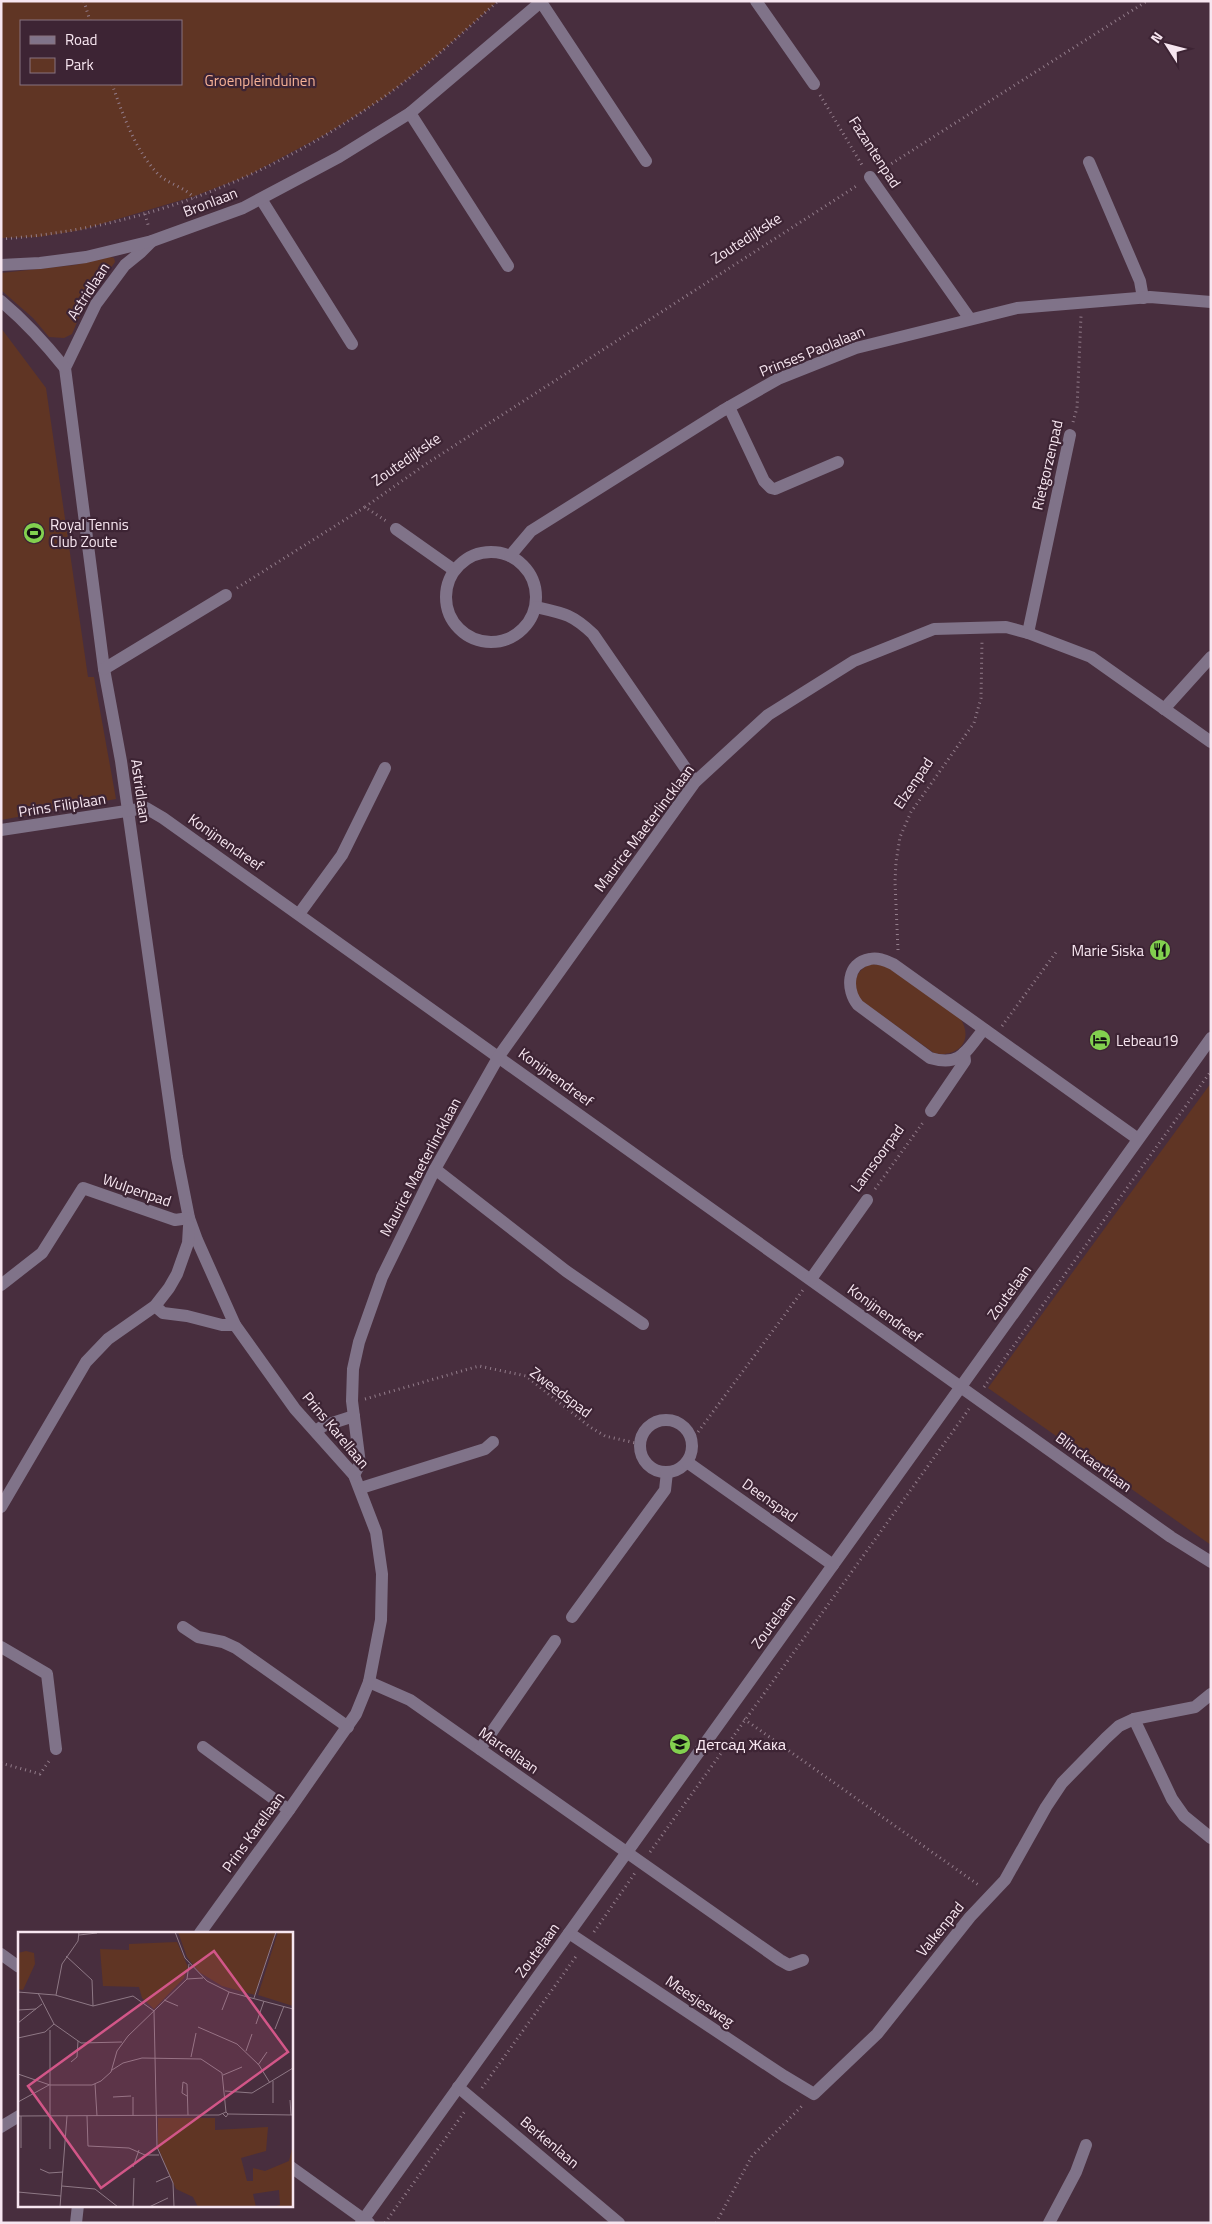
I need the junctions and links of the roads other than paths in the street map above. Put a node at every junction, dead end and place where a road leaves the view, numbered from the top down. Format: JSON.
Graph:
{"nodes":[{"id":1,"x":756,"y":1,"type":"edge"},
{"id":2,"x":542,"y":2,"type":"edge"},
{"id":3,"x":814,"y":84,"type":"road end"},
{"id":4,"x":410,"y":113,"type":"junction"},
{"id":5,"x":646,"y":161,"type":"dead end"},
{"id":6,"x":1090,"y":162,"type":"dead end"},
{"id":7,"x":870,"y":177,"type":"road end"},
{"id":8,"x":261,"y":199,"type":"junction"},
{"id":9,"x":152,"y":241,"type":"junction"},
{"id":10,"x":1,"y":265,"type":"edge"},
{"id":11,"x":508,"y":266,"type":"dead end"},
{"id":12,"x":1143,"y":298,"type":"junction"},
{"id":13,"x":1,"y":301,"type":"edge"},
{"id":14,"x":1211,"y":302,"type":"edge"},
{"id":15,"x":970,"y":319,"type":"junction"},
{"id":16,"x":352,"y":344,"type":"dead end"},
{"id":17,"x":65,"y":368,"type":"junction"},
{"id":18,"x":729,"y":407,"type":"junction"},
{"id":19,"x":1070,"y":434,"type":"road end"},
{"id":20,"x":838,"y":462,"type":"dead end"},
{"id":21,"x":396,"y":529,"type":"road end"},
{"id":22,"x":510,"y":556,"type":"junction"},
{"id":23,"x":454,"y":570,"type":"junction"},
{"id":24,"x":226,"y":595,"type":"road end"},
{"id":25,"x":536,"y":607,"type":"junction"},
{"id":26,"x":1028,"y":633,"type":"junction"},
{"id":27,"x":1211,"y":657,"type":"edge"},
{"id":28,"x":104,"y":669,"type":"junction"},
{"id":29,"x":1164,"y":708,"type":"junction"},
{"id":30,"x":1211,"y":742,"type":"edge"},
{"id":31,"x":385,"y":768,"type":"dead end"},
{"id":32,"x":695,"y":782,"type":"junction"},
{"id":33,"x":127,"y":811,"type":"junction"},
{"id":34,"x":1,"y":830,"type":"edge"},
{"id":35,"x":299,"y":914,"type":"junction"},
{"id":36,"x":989,"y":1033,"type":"junction"},
{"id":37,"x":1211,"y":1038,"type":"edge"},
{"id":38,"x":964,"y":1054,"type":"junction"},
{"id":39,"x":499,"y":1056,"type":"junction"},
{"id":40,"x":931,"y":1111,"type":"road end"},
{"id":41,"x":1138,"y":1139,"type":"junction"},
{"id":42,"x":435,"y":1169,"type":"junction"},
{"id":43,"x":867,"y":1200,"type":"road end"},
{"id":44,"x":189,"y":1218,"type":"junction"},
{"id":45,"x":811,"y":1280,"type":"junction"},
{"id":46,"x":1,"y":1284,"type":"edge"},
{"id":47,"x":155,"y":1306,"type":"junction"},
{"id":48,"x":643,"y":1324,"type":"dead end"},
{"id":49,"x":235,"y":1325,"type":"junction"},
{"id":50,"x":961,"y":1387,"type":"junction"},
{"id":51,"x":354,"y":1416,"type":"junction"},
{"id":52,"x":316,"y":1431,"type":"junction"},
{"id":53,"x":493,"y":1442,"type":"dead end"},
{"id":54,"x":687,"y":1462,"type":"junction"},
{"id":55,"x":668,"y":1472,"type":"junction"},
{"id":56,"x":354,"y":1475,"type":"junction"},
{"id":57,"x":361,"y":1488,"type":"junction"},
{"id":58,"x":1,"y":1508,"type":"edge"},
{"id":59,"x":1211,"y":1562,"type":"edge"},
{"id":60,"x":833,"y":1564,"type":"junction"},
{"id":61,"x":572,"y":1617,"type":"dead end"},
{"id":62,"x":183,"y":1627,"type":"dead end"},
{"id":63,"x":555,"y":1641,"type":"dead end"},
{"id":64,"x":1,"y":1647,"type":"edge"},
{"id":65,"x":369,"y":1682,"type":"junction"},
{"id":66,"x":1211,"y":1694,"type":"edge"},
{"id":67,"x":1134,"y":1720,"type":"junction"},
{"id":68,"x":348,"y":1726,"type":"junction"},
{"id":69,"x":203,"y":1747,"type":"dead end"},
{"id":70,"x":56,"y":1749,"type":"road end"},
{"id":71,"x":480,"y":1749,"type":"junction"},
{"id":72,"x":289,"y":1810,"type":"junction"},
{"id":73,"x":1211,"y":1838,"type":"edge"},
{"id":74,"x":626,"y":1852,"type":"junction"},
{"id":75,"x":201,"y":1932,"type":"edge"},
{"id":76,"x":568,"y":1933,"type":"junction"},
{"id":77,"x":1,"y":1954,"type":"edge"},
{"id":78,"x":802,"y":1960,"type":"dead end"},
{"id":79,"x":18,"y":1966,"type":"edge"},
{"id":80,"x":458,"y":2087,"type":"junction"},
{"id":81,"x":814,"y":2094,"type":"joint"},
{"id":82,"x":18,"y":2117,"type":"edge"},
{"id":83,"x":1,"y":2127,"type":"edge"},
{"id":84,"x":1086,"y":2144,"type":"dead end"},
{"id":85,"x":292,"y":2167,"type":"edge"},
{"id":86,"x":78,"y":2206,"type":"edge"},
{"id":87,"x":365,"y":2222,"type":"edge"},
{"id":88,"x":76,"y":2223,"type":"edge"},
{"id":89,"x":620,"y":2223,"type":"edge"},
{"id":90,"x":1049,"y":2223,"type":"edge"}],
"edges":[{"from":1,"to":3,"type":"street"},
{"from":2,"to":4,"type":"street","name":"Bronlaan"},
{"from":2,"to":5,"type":"street"},
{"from":4,"to":8,"type":"street","name":"Bronlaan"},
{"from":4,"to":11,"type":"street"},
{"from":6,"to":12,"type":"street"},
{"from":7,"to":15,"type":"street","name":"Fazantenpad"},
{"from":8,"to":9,"type":"street","name":"Bronlaan"},
{"from":8,"to":16,"type":"street"},
{"from":9,"to":10,"type":"street","name":"Bronlaan"},
{"from":9,"to":17,"type":"street","name":"Astridlaan"},
{"from":12,"to":14,"type":"street","name":"Prinses Paolalaan"},
{"from":12,"to":15,"type":"street","name":"Prinses Paolalaan"},
{"from":13,"to":17,"type":"street"},
{"from":15,"to":18,"type":"street","name":"Prinses Paolalaan"},
{"from":17,"to":28,"type":"street","name":"Astridlaan"},
{"from":18,"to":20,"type":"street"},
{"from":18,"to":22,"type":"street","name":"Prinses Paolalaan"},
{"from":19,"to":26,"type":"street","name":"Rietgorzenpad"},
{"from":21,"to":23,"type":"street"},
{"from":22,"to":23,"type":"street"},
{"from":22,"to":25,"type":"street"},
{"from":23,"to":25,"type":"street"},
{"from":24,"to":28,"type":"street"},
{"from":25,"to":32,"type":"street"},
{"from":26,"to":29,"type":"street","name":"Maurice Maeterlincklaan"},
{"from":26,"to":32,"type":"street","name":"Maurice Maeterlincklaan"},
{"from":27,"to":29,"type":"street"},
{"from":28,"to":33,"type":"street","name":"Astridlaan"},
{"from":29,"to":30,"type":"street","name":"Maurice Maeterlincklaan"},
{"from":31,"to":35,"type":"street"},
{"from":32,"to":39,"type":"street","name":"Maurice Maeterlincklaan"},
{"from":33,"to":34,"type":"street","name":"Prins Filiplaan"},
{"from":33,"to":35,"type":"street","name":"Konijnendreef"},
{"from":33,"to":44,"type":"street","name":"Astridlaan"},
{"from":35,"to":39,"type":"street","name":"Konijnendreef"},
{"from":36,"to":38,"type":"street"},
{"from":36,"to":38,"type":"street"},
{"from":36,"to":41,"type":"street"},
{"from":37,"to":41,"type":"street","name":"Zoutelaan"},
{"from":38,"to":40,"type":"street"},
{"from":39,"to":42,"type":"street","name":"Maurice Maeterlincklaan"},
{"from":39,"to":45,"type":"street","name":"Konijnendreef"},
{"from":41,"to":50,"type":"street","name":"Zoutelaan"},
{"from":42,"to":48,"type":"street"},
{"from":42,"to":51,"type":"street","name":"Maurice Maeterlincklaan"},
{"from":43,"to":45,"type":"street","name":"Lamsoorpad"},
{"from":44,"to":46,"type":"street","name":"Wulpenpad"},
{"from":44,"to":47,"type":"street"},
{"from":44,"to":49,"type":"street","name":"Prins Karellaan"},
{"from":45,"to":50,"type":"street","name":"Konijnendreef"},
{"from":47,"to":49,"type":"street"},
{"from":47,"to":58,"type":"street"},
{"from":49,"to":52,"type":"street","name":"Prins Karellaan"},
{"from":50,"to":59,"type":"street","name":"Blinckaertlaan"},
{"from":50,"to":60,"type":"street","name":"Zoutelaan"},
{"from":51,"to":52,"type":"street"},
{"from":51,"to":56,"type":"street","name":"Maurice Maeterlincklaan"},
{"from":52,"to":56,"type":"street","name":"Prins Karellaan"},
{"from":53,"to":57,"type":"street"},
{"from":54,"to":55,"type":"street"},
{"from":54,"to":55,"type":"street"},
{"from":54,"to":60,"type":"street","name":"Deenspad"},
{"from":55,"to":61,"type":"street"},
{"from":56,"to":57,"type":"street","name":"Prins Karellaan"},
{"from":57,"to":65,"type":"street","name":"Prins Karellaan"},
{"from":60,"to":74,"type":"street","name":"Zoutelaan"},
{"from":62,"to":68,"type":"street"},
{"from":63,"to":71,"type":"street"},
{"from":64,"to":70,"type":"street"},
{"from":65,"to":68,"type":"street","name":"Prins Karellaan"},
{"from":65,"to":71,"type":"street","name":"Marcellaan"},
{"from":66,"to":67,"type":"street","name":"Valkenpad"},
{"from":67,"to":73,"type":"street"},
{"from":67,"to":81,"type":"street","name":"Valkenpad"},
{"from":68,"to":72,"type":"street","name":"Prins Karellaan"},
{"from":69,"to":72,"type":"street"},
{"from":71,"to":74,"type":"street","name":"Marcellaan"},
{"from":72,"to":75,"type":"street","name":"Prins Karellaan"},
{"from":74,"to":76,"type":"street","name":"Zoutelaan"},
{"from":74,"to":78,"type":"street","name":"Marcellaan"},
{"from":76,"to":80,"type":"street","name":"Zoutelaan"},
{"from":76,"to":81,"type":"street","name":"Meesjesweg"},
{"from":77,"to":79,"type":"street"},
{"from":80,"to":87,"type":"street","name":"Zoutelaan"},
{"from":80,"to":89,"type":"street","name":"Berkenlaan"},
{"from":82,"to":83,"type":"street"},
{"from":84,"to":90,"type":"street"},
{"from":85,"to":87,"type":"street"},
{"from":86,"to":88,"type":"street"}]}
